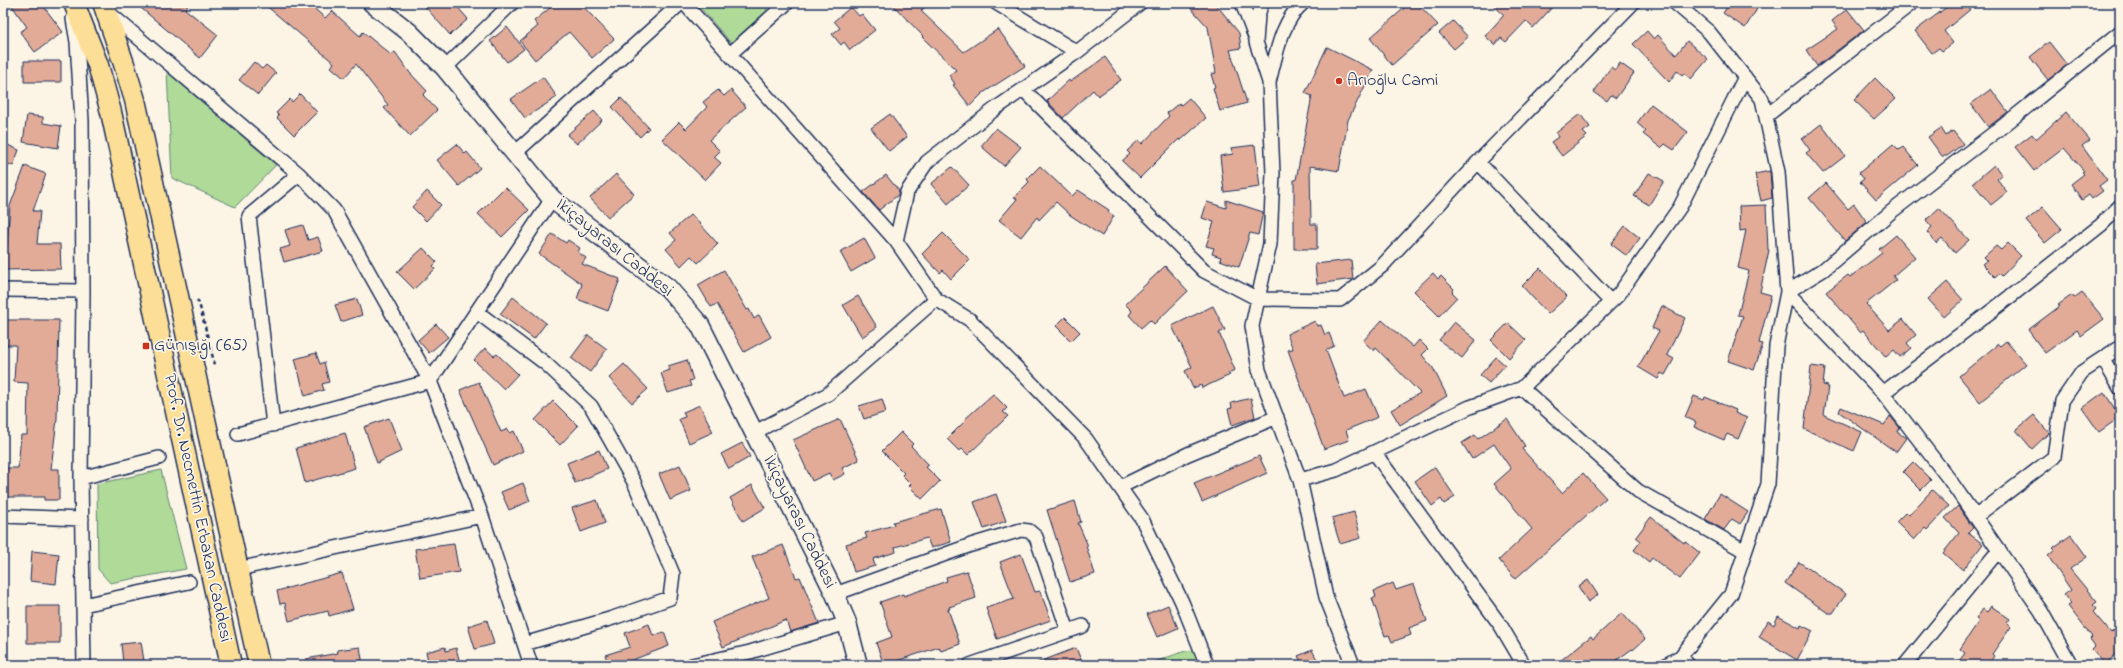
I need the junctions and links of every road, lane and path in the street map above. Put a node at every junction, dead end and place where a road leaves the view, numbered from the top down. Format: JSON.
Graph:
{"nodes":[{"id":1,"x":71,"y":3,"type":"edge"},
{"id":2,"x":74,"y":3,"type":"edge"},
{"id":3,"x":372,"y":3,"type":"edge"},
{"id":4,"x":512,"y":3,"type":"edge"},
{"id":5,"x":683,"y":3,"type":"edge"},
{"id":6,"x":996,"y":3,"type":"edge"},
{"id":7,"x":1140,"y":3,"type":"edge"},
{"id":8,"x":1242,"y":3,"type":"edge"},
{"id":9,"x":1262,"y":3,"type":"edge"},
{"id":10,"x":1303,"y":3,"type":"edge"},
{"id":11,"x":1633,"y":3,"type":"edge"},
{"id":12,"x":1912,"y":3,"type":"edge"},
{"id":13,"x":1677,"y":4,"type":"edge"},
{"id":14,"x":780,"y":6,"type":"edge"},
{"id":15,"x":105,"y":7,"type":"edge"},
{"id":16,"x":2120,"y":32,"type":"edge"},
{"id":17,"x":1256,"y":42,"type":"junction"},
{"id":18,"x":1077,"y":52,"type":"junction"},
{"id":19,"x":730,"y":54,"type":"junction"},
{"id":20,"x":445,"y":68,"type":"junction"},
{"id":21,"x":1745,"y":77,"type":"junction"},
{"id":22,"x":1269,"y":82,"type":"junction"},
{"id":23,"x":1024,"y":90,"type":"junction"},
{"id":24,"x":1766,"y":116,"type":"junction"},
{"id":25,"x":514,"y":154,"type":"junction"},
{"id":26,"x":1478,"y":162,"type":"junction"},
{"id":27,"x":299,"y":174,"type":"junction"},
{"id":28,"x":552,"y":199,"type":"junction"},
{"id":29,"x":2120,"y":206,"type":"edge"},
{"id":30,"x":896,"y":241,"type":"junction"},
{"id":31,"x":3,"y":290,"type":"edge"},
{"id":32,"x":83,"y":291,"type":"junction"},
{"id":33,"x":1787,"y":292,"type":"junction"},
{"id":34,"x":936,"y":299,"type":"junction"},
{"id":35,"x":1258,"y":299,"type":"junction"},
{"id":36,"x":1611,"y":302,"type":"junction"},
{"id":37,"x":477,"y":312,"type":"junction"},
{"id":38,"x":2120,"y":347,"type":"edge"},
{"id":39,"x":2103,"y":358,"type":"junction"},
{"id":40,"x":430,"y":381,"type":"junction"},
{"id":41,"x":1522,"y":388,"type":"junction"},
{"id":42,"x":2120,"y":388,"type":"edge"},
{"id":43,"x":1883,"y":393,"type":"junction"},
{"id":44,"x":1276,"y":417,"type":"junction"},
{"id":45,"x":273,"y":425,"type":"junction"},
{"id":46,"x":755,"y":432,"type":"junction"},
{"id":47,"x":238,"y":434,"type":"dead end"},
{"id":48,"x":1374,"y":452,"type":"junction"},
{"id":49,"x":159,"y":458,"type":"dead end"},
{"id":50,"x":81,"y":478,"type":"junction"},
{"id":51,"x":1300,"y":480,"type":"junction"},
{"id":52,"x":1120,"y":487,"type":"junction"},
{"id":53,"x":3,"y":516,"type":"edge"},
{"id":54,"x":482,"y":516,"type":"junction"},
{"id":55,"x":1975,"y":517,"type":"junction"},
{"id":56,"x":82,"y":519,"type":"junction"},
{"id":57,"x":1998,"y":550,"type":"junction"},
{"id":58,"x":1745,"y":551,"type":"junction"},
{"id":59,"x":238,"y":569,"type":"junction"},
{"id":60,"x":189,"y":582,"type":"dead end"},
{"id":61,"x":835,"y":594,"type":"junction"},
{"id":62,"x":84,"y":605,"type":"junction"},
{"id":63,"x":846,"y":623,"type":"junction"},
{"id":64,"x":1083,"y":626,"type":"dead end"},
{"id":65,"x":1068,"y":631,"type":"junction"},
{"id":66,"x":524,"y":644,"type":"junction"},
{"id":67,"x":1684,"y":660,"type":"edge"},
{"id":68,"x":84,"y":665,"type":"edge"},
{"id":69,"x":231,"y":665,"type":"edge"},
{"id":70,"x":259,"y":665,"type":"edge"},
{"id":71,"x":531,"y":665,"type":"edge"},
{"id":72,"x":692,"y":665,"type":"edge"},
{"id":73,"x":858,"y":665,"type":"edge"},
{"id":74,"x":970,"y":665,"type":"edge"},
{"id":75,"x":1207,"y":665,"type":"edge"},
{"id":76,"x":1353,"y":665,"type":"edge"},
{"id":77,"x":1524,"y":665,"type":"edge"},
{"id":78,"x":1666,"y":665,"type":"edge"},
{"id":79,"x":1905,"y":665,"type":"edge"},
{"id":80,"x":2071,"y":665,"type":"edge"}],
"edges":[{"from":1,"to":32,"type":"street"},
{"from":2,"to":69,"type":"main road","name":"Prof. Dr. Necmettin Erbakan Caddesi"},
{"from":3,"to":20,"type":"street","name":"İkiçayarası Caddesi"},
{"from":4,"to":20,"type":"street"},
{"from":5,"to":19,"type":"street"},
{"from":5,"to":25,"type":"street"},
{"from":6,"to":18,"type":"street"},
{"from":7,"to":18,"type":"street"},
{"from":8,"to":17,"type":"street"},
{"from":9,"to":17,"type":"street"},
{"from":10,"to":22,"type":"street"},
{"from":11,"to":26,"type":"street"},
{"from":12,"to":24,"type":"street"},
{"from":13,"to":21,"type":"street"},
{"from":14,"to":19,"type":"street"},
{"from":15,"to":27,"type":"street"},
{"from":15,"to":59,"type":"main road","name":"Prof. Dr. Necmettin Erbakan Caddesi"},
{"from":16,"to":33,"type":"street"},
{"from":17,"to":22,"type":"street"},
{"from":18,"to":23,"type":"street"},
{"from":19,"to":30,"type":"street"},
{"from":20,"to":25,"type":"street","name":"İkiçayarası Caddesi"},
{"from":21,"to":24,"type":"street"},
{"from":21,"to":36,"type":"street"},
{"from":22,"to":35,"type":"street"},
{"from":23,"to":30,"type":"street"},
{"from":23,"to":35,"type":"street"},
{"from":24,"to":33,"type":"street"},
{"from":25,"to":28,"type":"street","name":"İkiçayarası Caddesi"},
{"from":26,"to":35,"type":"street"},
{"from":26,"to":36,"type":"street"},
{"from":27,"to":40,"type":"street"},
{"from":27,"to":45,"type":"street"},
{"from":28,"to":37,"type":"street"},
{"from":28,"to":46,"type":"street","name":"İkiçayarası Caddesi"},
{"from":29,"to":43,"type":"street"},
{"from":30,"to":34,"type":"street"},
{"from":31,"to":32,"type":"street"},
{"from":32,"to":50,"type":"street"},
{"from":33,"to":43,"type":"street"},
{"from":33,"to":58,"type":"street"},
{"from":34,"to":46,"type":"street"},
{"from":34,"to":52,"type":"street"},
{"from":35,"to":44,"type":"street"},
{"from":36,"to":41,"type":"street"},
{"from":37,"to":40,"type":"street"},
{"from":37,"to":66,"type":"street"},
{"from":38,"to":39,"type":"street"},
{"from":39,"to":42,"type":"street"},
{"from":39,"to":55,"type":"street"},
{"from":40,"to":45,"type":"street"},
{"from":40,"to":54,"type":"street"},
{"from":41,"to":48,"type":"street"},
{"from":41,"to":58,"type":"street"},
{"from":43,"to":55,"type":"street"},
{"from":44,"to":51,"type":"street"},
{"from":44,"to":52,"type":"street"},
{"from":45,"to":47,"type":"street"},
{"from":46,"to":61,"type":"street","name":"İkiçayarası Caddesi"},
{"from":48,"to":51,"type":"street"},
{"from":48,"to":77,"type":"street"},
{"from":49,"to":50,"type":"street"},
{"from":50,"to":56,"type":"street"},
{"from":51,"to":76,"type":"street"},
{"from":52,"to":75,"type":"street"},
{"from":53,"to":56,"type":"street"},
{"from":54,"to":59,"type":"street"},
{"from":54,"to":66,"type":"street"},
{"from":55,"to":57,"type":"street"},
{"from":56,"to":62,"type":"street"},
{"from":57,"to":79,"type":"street"},
{"from":57,"to":80,"type":"street"},
{"from":58,"to":67,"type":"street"},
{"from":59,"to":70,"type":"main road","name":"Prof. Dr. Necmettin Erbakan Caddesi"},
{"from":60,"to":62,"type":"street"},
{"from":61,"to":63,"type":"street","name":"İkiçayarası Caddesi"},
{"from":61,"to":65,"type":"street"},
{"from":62,"to":68,"type":"street"},
{"from":63,"to":72,"type":"street"},
{"from":63,"to":73,"type":"street","name":"İkiçayarası Caddesi"},
{"from":64,"to":65,"type":"street"},
{"from":65,"to":74,"type":"street"},
{"from":66,"to":71,"type":"street"},
{"from":67,"to":78,"type":"street"}]}
